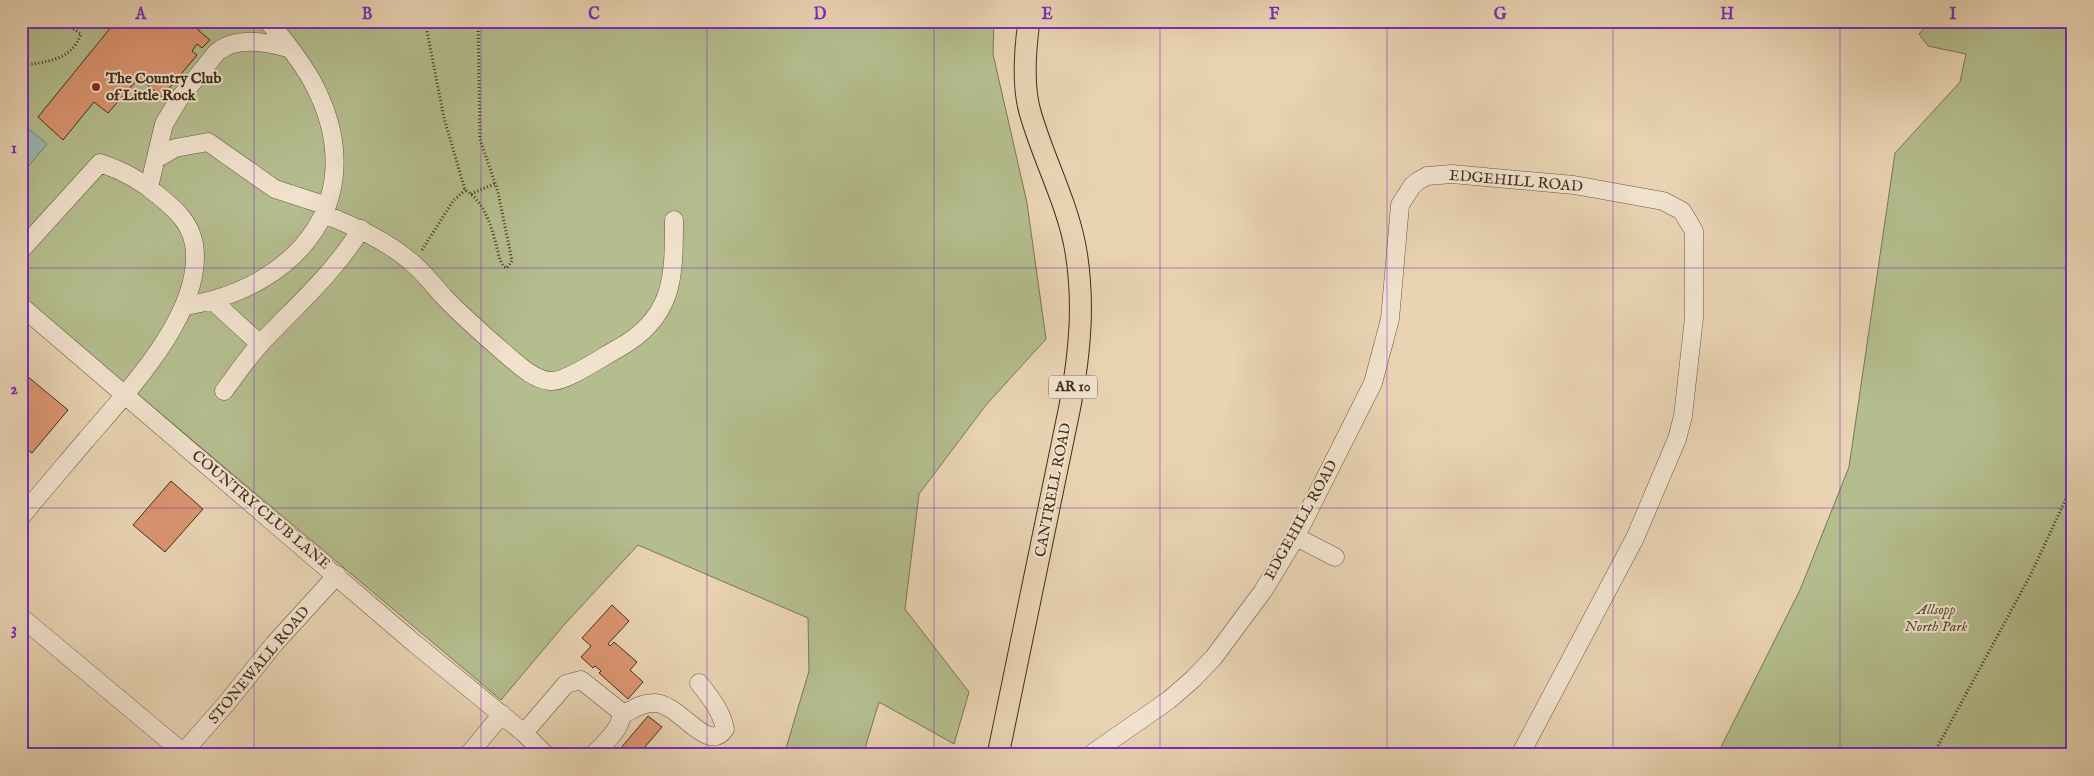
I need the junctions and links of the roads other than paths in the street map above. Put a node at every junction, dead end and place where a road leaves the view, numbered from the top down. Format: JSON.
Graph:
{"nodes":[{"id":1,"x":266,"y":21,"type":"edge"},
{"id":2,"x":1029,"y":21,"type":"edge"},
{"id":3,"x":288,"y":48,"type":"junction"},
{"id":4,"x":156,"y":159,"type":"junction"},
{"id":5,"x":149,"y":187,"type":"junction"},
{"id":6,"x":326,"y":210,"type":"junction"},
{"id":7,"x":674,"y":220,"type":"dead end"},
{"id":8,"x":361,"y":229,"type":"junction"},
{"id":9,"x":21,"y":250,"type":"edge"},
{"id":10,"x":213,"y":301,"type":"junction"},
{"id":11,"x":21,"y":306,"type":"edge"},
{"id":12,"x":185,"y":306,"type":"junction"},
{"id":13,"x":260,"y":344,"type":"junction"},
{"id":14,"x":224,"y":391,"type":"dead end"},
{"id":15,"x":126,"y":394,"type":"junction"},
{"id":16,"x":21,"y":517,"type":"edge"},
{"id":17,"x":1296,"y":537,"type":"junction"},
{"id":18,"x":1335,"y":557,"type":"dead end"},
{"id":19,"x":337,"y":575,"type":"junction"},
{"id":20,"x":21,"y":617,"type":"edge"},
{"id":21,"x":699,"y":682,"type":"dead end"},
{"id":22,"x":502,"y":714,"type":"junction"},
{"id":23,"x":622,"y":715,"type":"junction"},
{"id":24,"x":524,"y":733,"type":"junction"},
{"id":25,"x":183,"y":754,"type":"edge"},
{"id":26,"x":468,"y":755,"type":"edge"},
{"id":27,"x":546,"y":755,"type":"edge"},
{"id":28,"x":593,"y":755,"type":"edge"},
{"id":29,"x":998,"y":755,"type":"edge"},
{"id":30,"x":1090,"y":755,"type":"edge"},
{"id":31,"x":1520,"y":755,"type":"edge"}],
"edges":[{"from":1,"to":3,"type":"street"},
{"from":2,"to":29,"type":"main road","name":"CANTRELL ROAD","number":"AR 10"},
{"from":3,"to":4,"type":"street"},
{"from":3,"to":6,"type":"street"},
{"from":4,"to":5,"type":"street"},
{"from":4,"to":6,"type":"street"},
{"from":5,"to":9,"type":"street"},
{"from":5,"to":12,"type":"street"},
{"from":6,"to":8,"type":"street"},
{"from":6,"to":10,"type":"street"},
{"from":7,"to":8,"type":"street"},
{"from":8,"to":13,"type":"street"},
{"from":10,"to":12,"type":"street"},
{"from":10,"to":13,"type":"street"},
{"from":11,"to":15,"type":"street","name":"COUNTRY CLUB LANE"},
{"from":12,"to":15,"type":"street"},
{"from":13,"to":14,"type":"street"},
{"from":15,"to":16,"type":"street"},
{"from":15,"to":19,"type":"street","name":"COUNTRY CLUB LANE"},
{"from":17,"to":18,"type":"street"},
{"from":17,"to":30,"type":"street","name":"EDGEHILL ROAD"},
{"from":17,"to":31,"type":"street","name":"EDGEHILL ROAD"},
{"from":19,"to":22,"type":"street","name":"COUNTRY CLUB LANE"},
{"from":19,"to":25,"type":"street","name":"STONEWALL ROAD"},
{"from":20,"to":25,"type":"street"},
{"from":21,"to":23,"type":"street"},
{"from":22,"to":24,"type":"street","name":"COUNTRY CLUB LANE"},
{"from":22,"to":26,"type":"street"},
{"from":23,"to":24,"type":"street"},
{"from":23,"to":28,"type":"street"},
{"from":24,"to":27,"type":"street","name":"COUNTRY CLUB LANE"}]}
